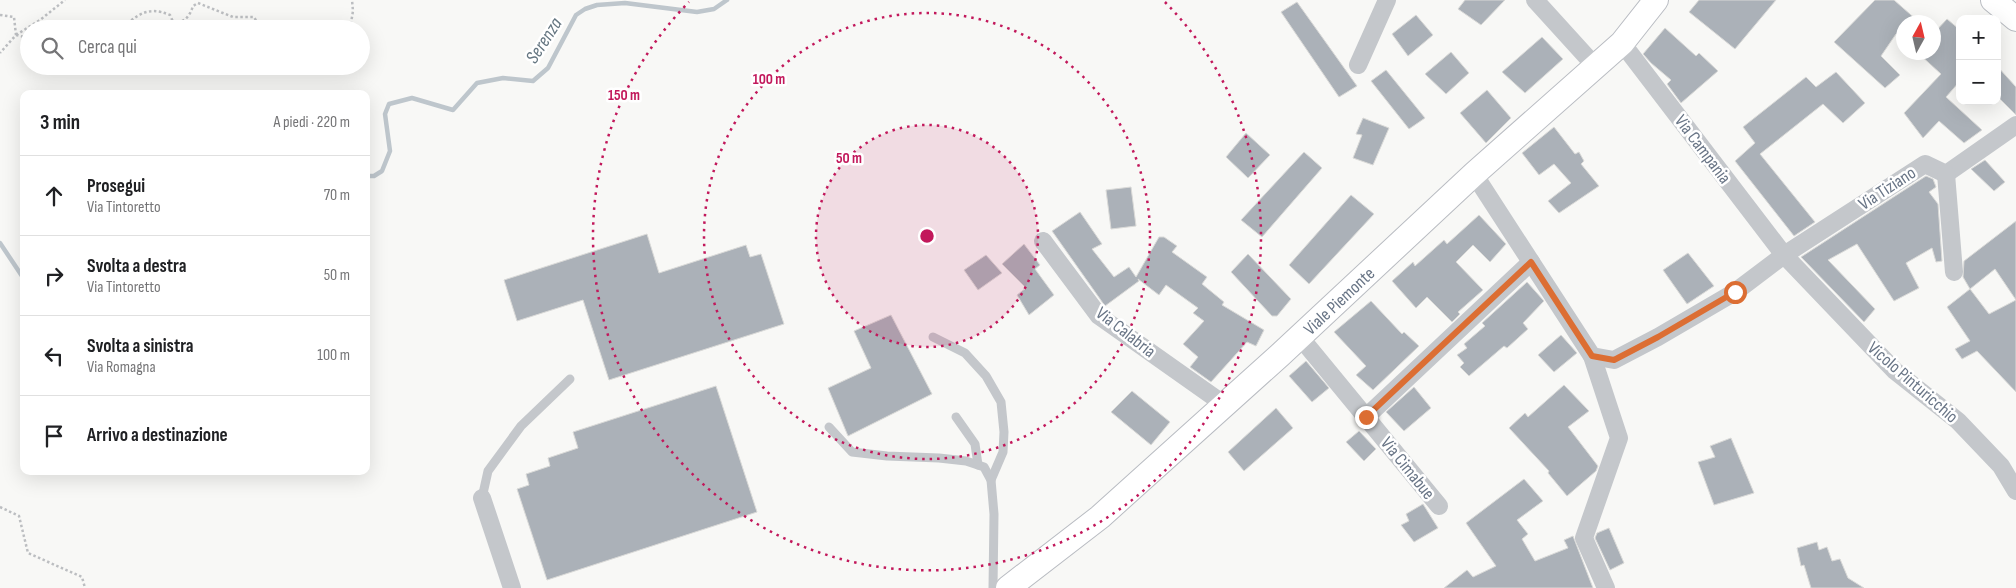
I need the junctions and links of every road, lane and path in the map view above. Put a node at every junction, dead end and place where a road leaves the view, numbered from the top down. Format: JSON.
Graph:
{"nodes":[{"id":1,"x":65,"y":0,"type":"edge"},
{"id":2,"x":352,"y":0,"type":"edge"},
{"id":3,"x":1388,"y":0,"type":"edge"},
{"id":4,"x":1535,"y":0,"type":"edge"},
{"id":5,"x":1656,"y":0,"type":"edge"},
{"id":6,"x":0,"y":15,"type":"edge"},
{"id":7,"x":40,"y":20,"type":"edge"},
{"id":8,"x":131,"y":20,"type":"edge"},
{"id":9,"x":172,"y":20,"type":"edge"},
{"id":10,"x":185,"y":20,"type":"edge"},
{"id":11,"x":256,"y":20,"type":"edge"},
{"id":12,"x":352,"y":20,"type":"edge"},
{"id":13,"x":20,"y":32,"type":"edge"},
{"id":14,"x":16,"y":35,"type":"junction"},
{"id":15,"x":20,"y":36,"type":"edge"},
{"id":16,"x":1622,"y":43,"type":"junction"},
{"id":17,"x":0,"y":53,"type":"edge"},
{"id":18,"x":1358,"y":65,"type":"dead end"},
{"id":19,"x":1594,"y":66,"type":"junction"},
{"id":20,"x":2016,"y":125,"type":"edge"},
{"id":21,"x":1474,"y":174,"type":"junction"},
{"id":22,"x":1946,"y":174,"type":"junction"},
{"id":23,"x":1043,"y":241,"type":"dead end"},
{"id":24,"x":1784,"y":255,"type":"junction"},
{"id":25,"x":1531,"y":262,"type":"junction"},
{"id":26,"x":1954,"y":272,"type":"dead end"},
{"id":27,"x":932,"y":337,"type":"dead end"},
{"id":28,"x":1300,"y":337,"type":"junction"},
{"id":29,"x":1592,"y":356,"type":"junction"},
{"id":30,"x":570,"y":379,"type":"dead end"},
{"id":31,"x":1225,"y":405,"type":"junction"},
{"id":32,"x":956,"y":417,"type":"dead end"},
{"id":33,"x":1366,"y":417,"type":"junction"},
{"id":34,"x":829,"y":428,"type":"dead end"},
{"id":35,"x":978,"y":465,"type":"junction"},
{"id":36,"x":991,"y":480,"type":"junction"},
{"id":37,"x":2016,"y":491,"type":"edge"},
{"id":38,"x":482,"y":498,"type":"joint"},
{"id":39,"x":1439,"y":506,"type":"dead end"},
{"id":40,"x":0,"y":507,"type":"edge"},
{"id":41,"x":84,"y":588,"type":"edge"},
{"id":42,"x":512,"y":588,"type":"edge"},
{"id":43,"x":992,"y":588,"type":"edge"},
{"id":44,"x":1008,"y":588,"type":"edge"},
{"id":45,"x":1606,"y":588,"type":"edge"}],
"edges":[{"from":1,"to":7,"type":"path"},
{"from":2,"to":12,"type":"path"},
{"from":3,"to":18,"type":"street"},
{"from":4,"to":19,"type":"street"},
{"from":5,"to":16,"type":"street","name":"Viale Piemonte"},
{"from":6,"to":14,"type":"path"},
{"from":8,"to":9,"type":"path"},
{"from":10,"to":11,"type":"path"},
{"from":13,"to":14,"type":"path"},
{"from":14,"to":15,"type":"path"},
{"from":14,"to":17,"type":"path"},
{"from":16,"to":19,"type":"street","name":"Viale Piemonte"},
{"from":16,"to":24,"type":"street","name":"Via Campania"},
{"from":19,"to":21,"type":"street","name":"Viale Piemonte"},
{"from":20,"to":22,"type":"street"},
{"from":21,"to":25,"type":"street"},
{"from":21,"to":28,"type":"street","name":"Viale Piemonte"},
{"from":22,"to":24,"type":"street","name":"Via Tiziano"},
{"from":22,"to":26,"type":"street"},
{"from":23,"to":31,"type":"street","name":"Via Calabria"},
{"from":24,"to":29,"type":"street"},
{"from":24,"to":37,"type":"street","name":"Vicolo Pinturicchio"},
{"from":25,"to":29,"type":"street"},
{"from":25,"to":33,"type":"street"},
{"from":27,"to":36,"type":"lane"},
{"from":28,"to":31,"type":"street","name":"Viale Piemonte"},
{"from":28,"to":33,"type":"street","name":"Via Cimabue"},
{"from":29,"to":45,"type":"street"},
{"from":30,"to":38,"type":"lane"},
{"from":31,"to":44,"type":"street","name":"Viale Piemonte"},
{"from":32,"to":35,"type":"lane"},
{"from":33,"to":39,"type":"street","name":"Via Cimabue"},
{"from":34,"to":35,"type":"lane"},
{"from":35,"to":36,"type":"lane"},
{"from":36,"to":43,"type":"lane"},
{"from":38,"to":42,"type":"street"},
{"from":40,"to":41,"type":"path"}]}
